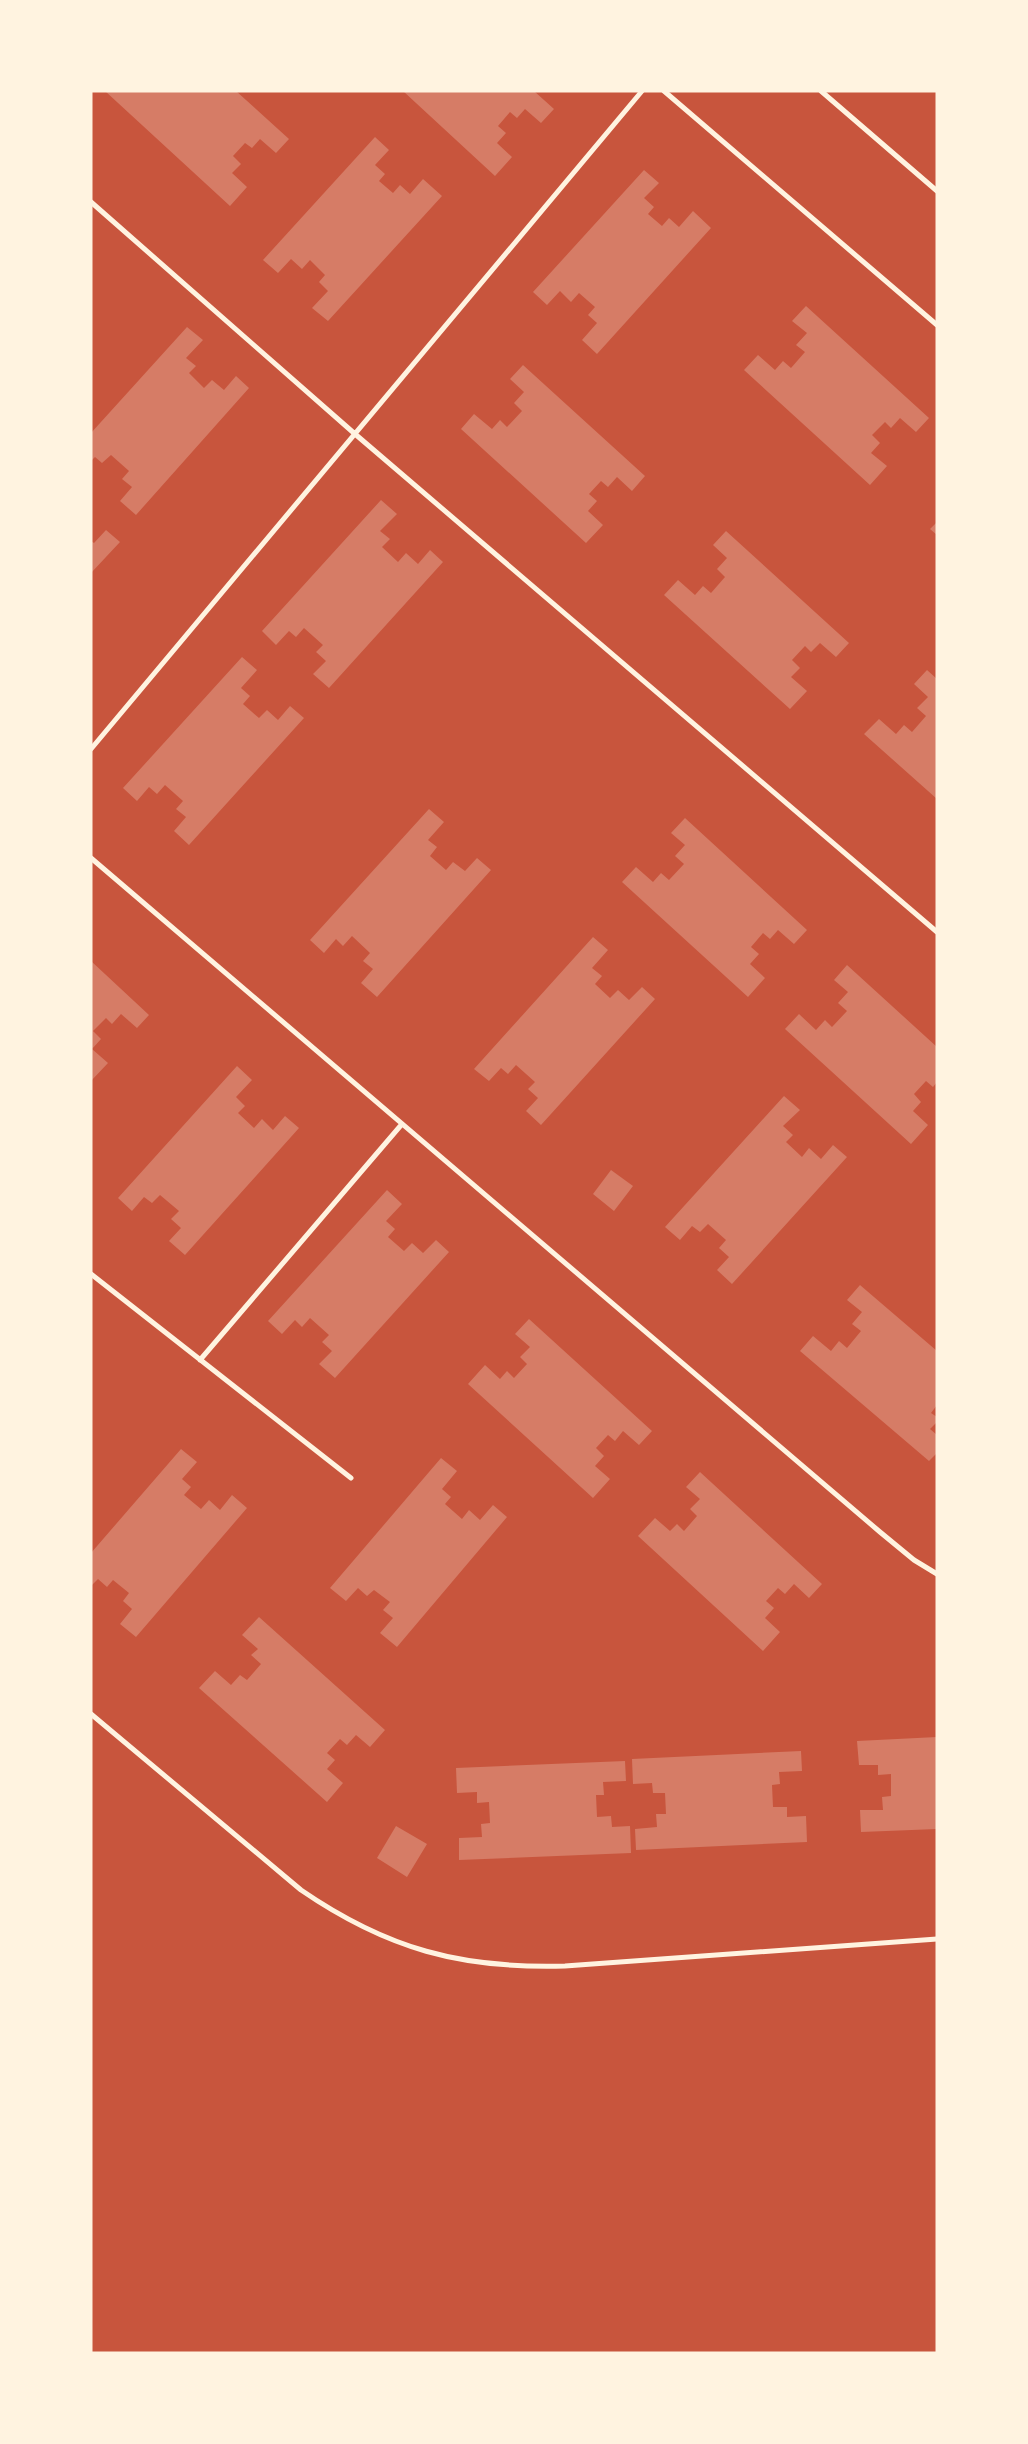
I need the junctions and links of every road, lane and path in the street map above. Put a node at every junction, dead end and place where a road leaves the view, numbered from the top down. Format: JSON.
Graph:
{"nodes":[{"id":1,"x":642,"y":91,"type":"edge"},
{"id":2,"x":664,"y":91,"type":"edge"},
{"id":3,"x":821,"y":91,"type":"edge"},
{"id":4,"x":937,"y":191,"type":"edge"},
{"id":5,"x":91,"y":202,"type":"edge"},
{"id":6,"x":937,"y":325,"type":"edge"},
{"id":7,"x":355,"y":434,"type":"junction"},
{"id":8,"x":91,"y":749,"type":"edge"},
{"id":9,"x":91,"y":858,"type":"edge"},
{"id":10,"x":937,"y":932,"type":"edge"},
{"id":11,"x":402,"y":1124,"type":"junction"},
{"id":12,"x":91,"y":1274,"type":"edge"},
{"id":13,"x":200,"y":1360,"type":"junction"},
{"id":14,"x":351,"y":1478,"type":"dead end"},
{"id":15,"x":937,"y":1574,"type":"edge"},
{"id":16,"x":91,"y":1714,"type":"edge"},
{"id":17,"x":937,"y":1939,"type":"edge"}],
"edges":[{"from":1,"to":7,"type":"street"},
{"from":2,"to":6,"type":"street"},
{"from":3,"to":4,"type":"street"},
{"from":5,"to":7,"type":"street"},
{"from":7,"to":8,"type":"street"},
{"from":7,"to":10,"type":"street"},
{"from":9,"to":11,"type":"street"},
{"from":11,"to":13,"type":"street"},
{"from":11,"to":15,"type":"street"},
{"from":12,"to":13,"type":"street"},
{"from":13,"to":14,"type":"street"},
{"from":16,"to":17,"type":"street"}]}
